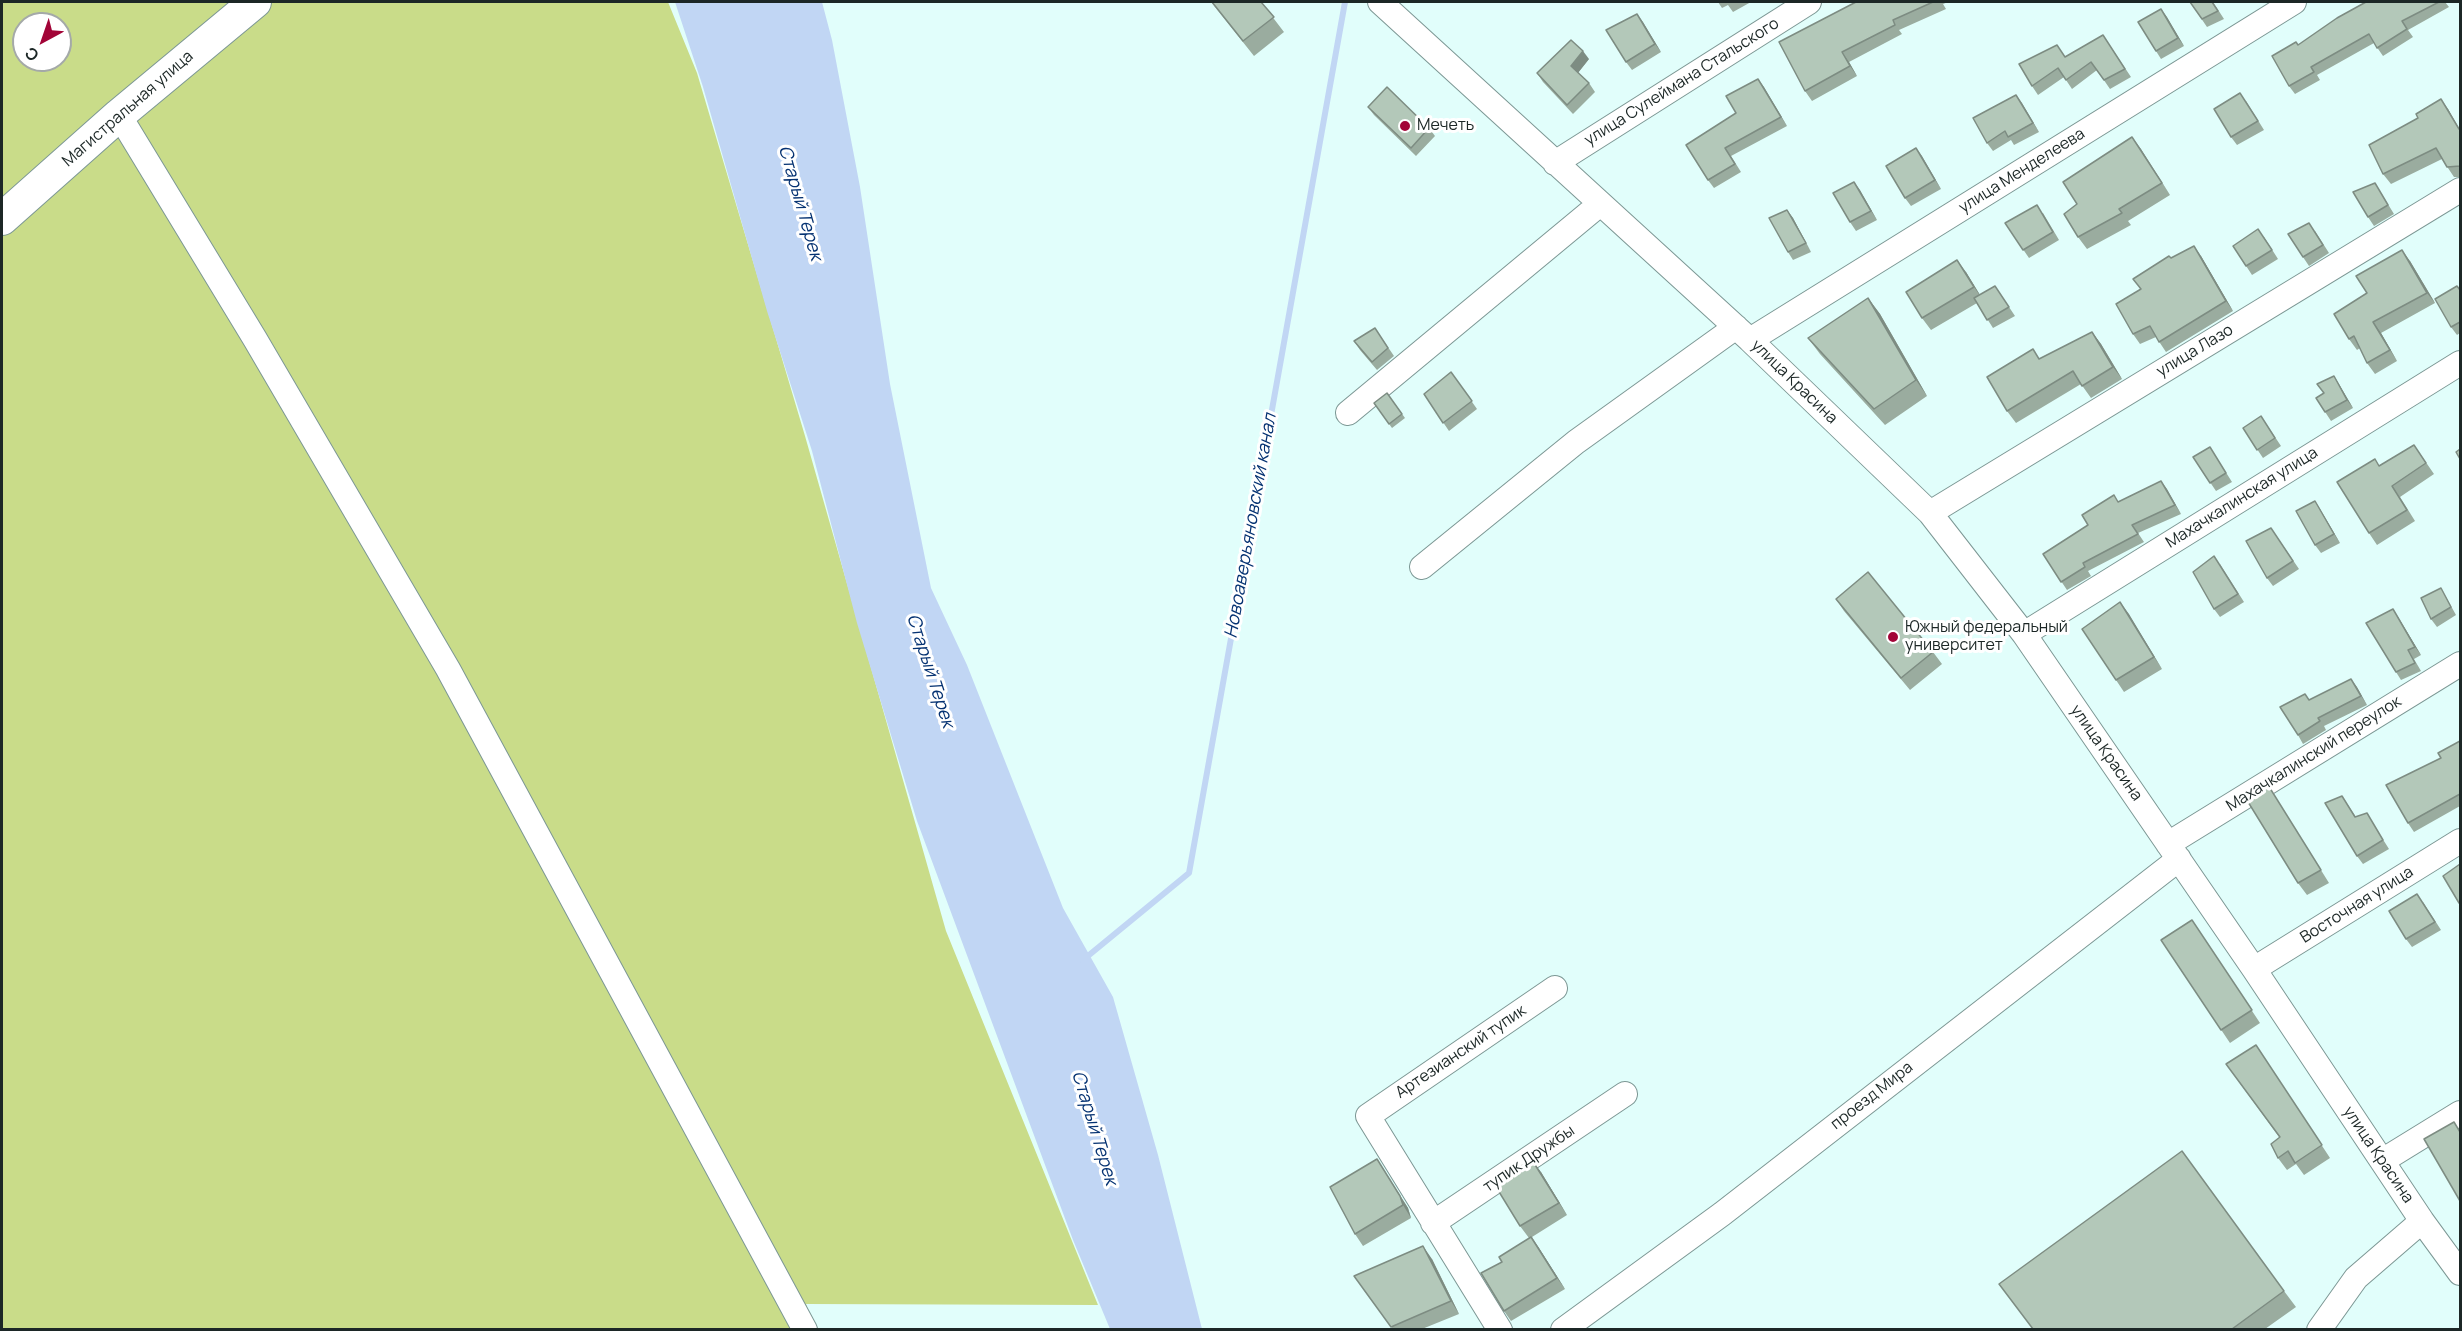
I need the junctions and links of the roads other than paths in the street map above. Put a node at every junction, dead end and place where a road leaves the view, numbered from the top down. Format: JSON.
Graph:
{"nodes":[{"id":1,"x":255,"y":2,"type":"edge"},
{"id":2,"x":1380,"y":2,"type":"edge"},
{"id":3,"x":1809,"y":2,"type":"edge"},
{"id":4,"x":2294,"y":2,"type":"edge"},
{"id":5,"x":119,"y":115,"type":"junction"},
{"id":6,"x":1555,"y":163,"type":"junction"},
{"id":7,"x":2460,"y":190,"type":"edge"},
{"id":8,"x":1600,"y":204,"type":"junction"},
{"id":9,"x":2,"y":219,"type":"edge"},
{"id":10,"x":1743,"y":334,"type":"junction"},
{"id":11,"x":2460,"y":363,"type":"edge"},
{"id":12,"x":1348,"y":413,"type":"dead end"},
{"id":13,"x":1930,"y":513,"type":"junction"},
{"id":14,"x":1422,"y":567,"type":"dead end"},
{"id":15,"x":2024,"y":634,"type":"junction"},
{"id":16,"x":2460,"y":664,"type":"edge"},
{"id":17,"x":2460,"y":841,"type":"edge"},
{"id":18,"x":2174,"y":852,"type":"junction"},
{"id":19,"x":2254,"y":969,"type":"junction"},
{"id":20,"x":1554,"y":988,"type":"dead end"},
{"id":21,"x":1624,"y":1094,"type":"dead end"},
{"id":22,"x":2460,"y":1113,"type":"edge"},
{"id":23,"x":2382,"y":1161,"type":"junction"},
{"id":24,"x":2422,"y":1221,"type":"junction"},
{"id":25,"x":1433,"y":1223,"type":"junction"},
{"id":26,"x":2460,"y":1273,"type":"edge"},
{"id":27,"x":805,"y":1329,"type":"edge"},
{"id":28,"x":1500,"y":1329,"type":"edge"},
{"id":29,"x":1563,"y":1329,"type":"edge"},
{"id":30,"x":2319,"y":1329,"type":"edge"}],
"edges":[{"from":1,"to":5,"type":"main road","name":"Магистральная улица"},
{"from":2,"to":6,"type":"street","name":"улица Красина"},
{"from":3,"to":6,"type":"street","name":"улица Сулеймана Стальского"},
{"from":4,"to":10,"type":"street","name":"улица Менделеева"},
{"from":5,"to":9,"type":"main road","name":"Магистральная улица"},
{"from":5,"to":27,"type":"street"},
{"from":6,"to":8,"type":"street","name":"улица Красина"},
{"from":7,"to":13,"type":"street","name":"улица Лазо"},
{"from":8,"to":10,"type":"street","name":"улица Красина"},
{"from":8,"to":12,"type":"street"},
{"from":10,"to":13,"type":"street","name":"улица Красина"},
{"from":10,"to":14,"type":"street","name":"улица Красина"},
{"from":11,"to":15,"type":"street","name":"Махачкалинская улица"},
{"from":13,"to":15,"type":"street","name":"улица Красина"},
{"from":15,"to":18,"type":"street","name":"улица Красина"},
{"from":16,"to":18,"type":"street","name":"Махачкалинский переулок"},
{"from":17,"to":19,"type":"street","name":"Восточная улица"},
{"from":18,"to":19,"type":"street","name":"улица Красина"},
{"from":18,"to":29,"type":"street","name":"проезд Мира"},
{"from":19,"to":23,"type":"street","name":"улица Красина"},
{"from":20,"to":25,"type":"street","name":"Артезианский тупик"},
{"from":21,"to":25,"type":"street","name":"тупик Дружбы"},
{"from":22,"to":23,"type":"street"},
{"from":23,"to":24,"type":"street","name":"улица Красина"},
{"from":24,"to":26,"type":"street","name":"улица Красина"},
{"from":24,"to":30,"type":"street","name":"улица Красина"},
{"from":25,"to":28,"type":"street"}]}
